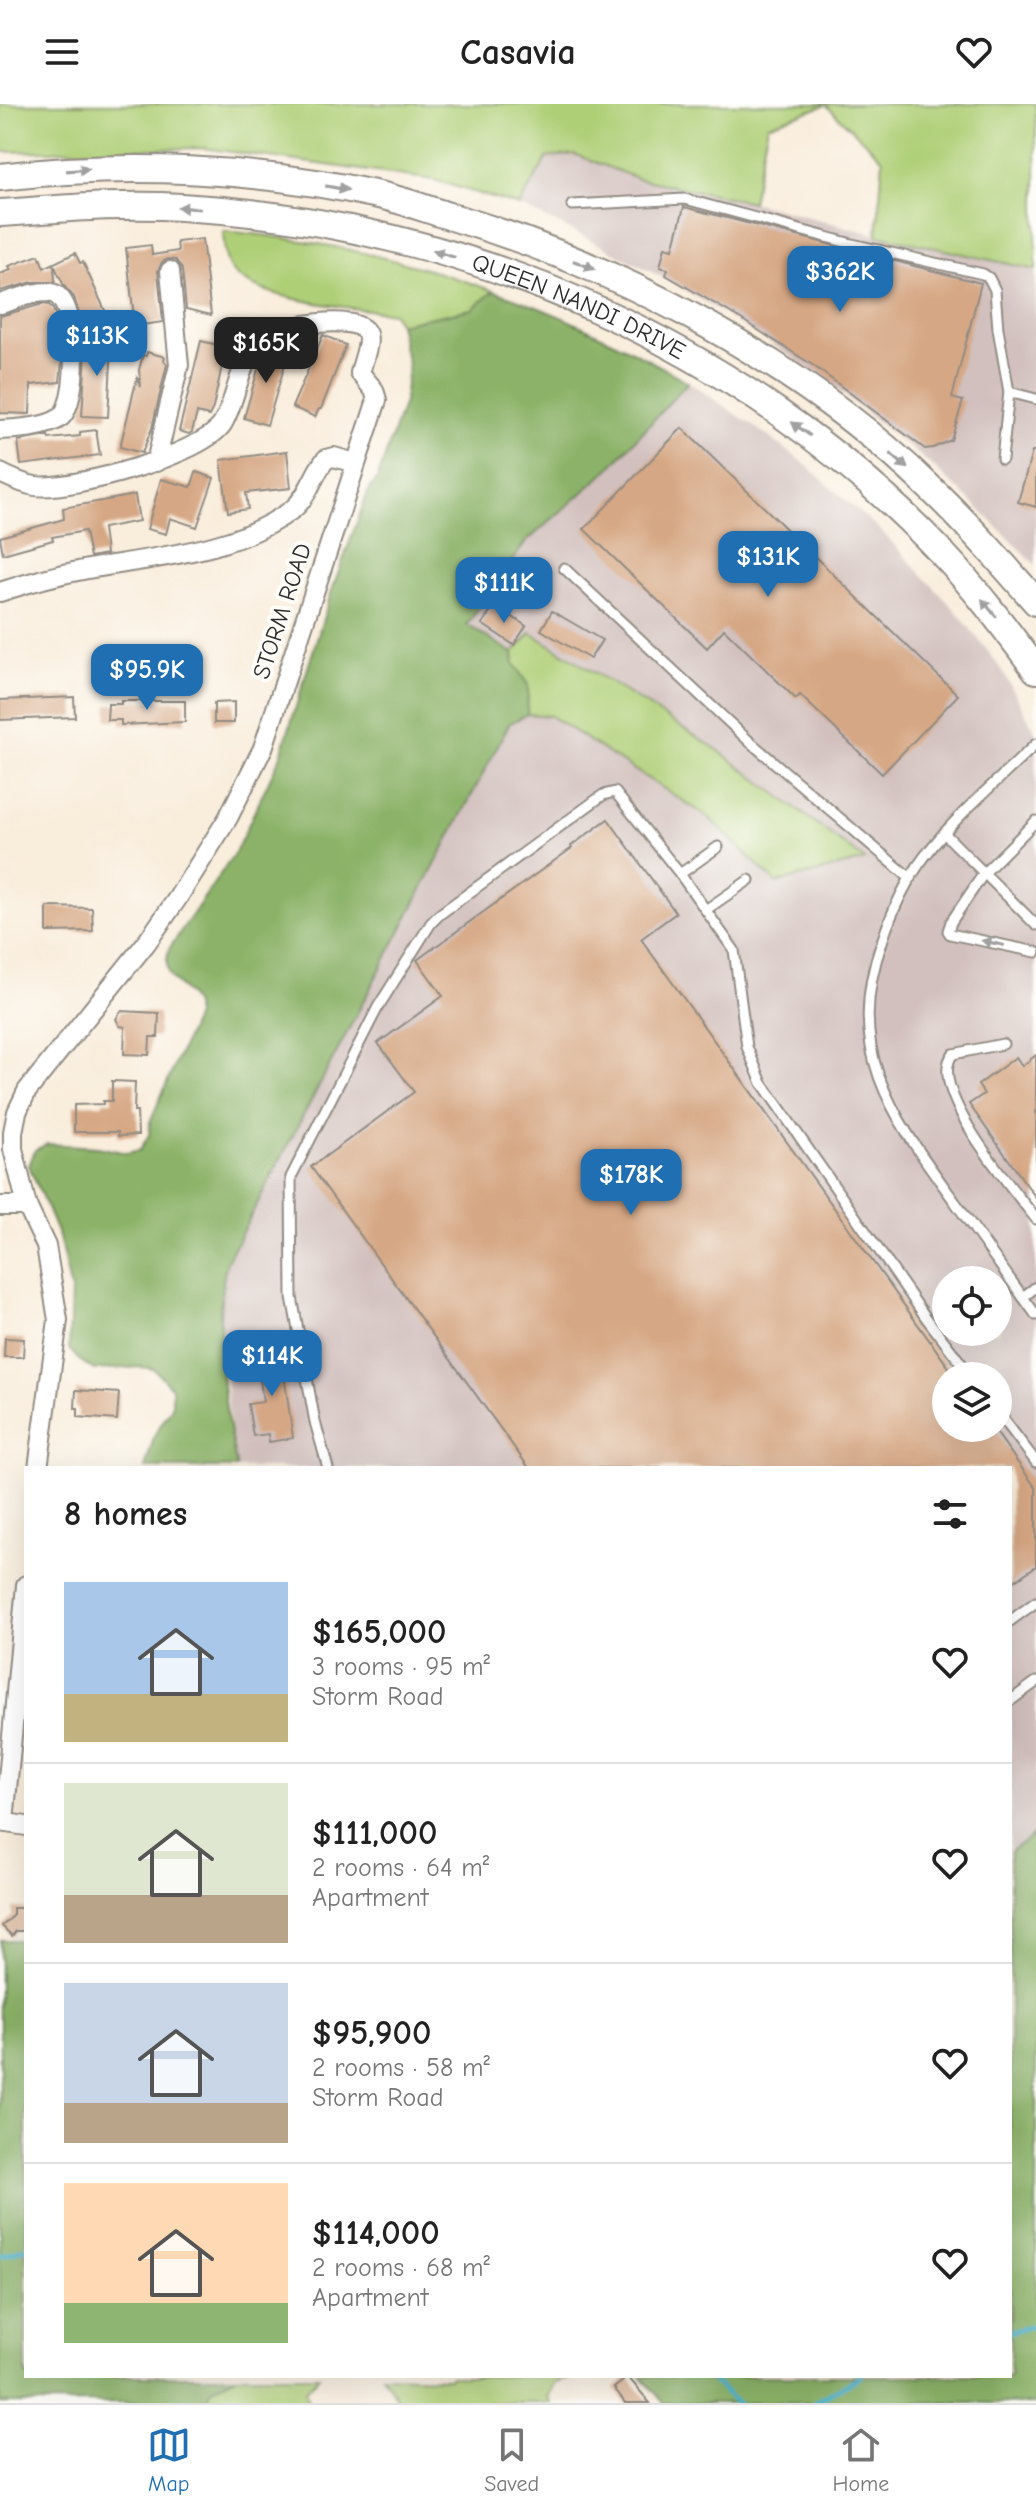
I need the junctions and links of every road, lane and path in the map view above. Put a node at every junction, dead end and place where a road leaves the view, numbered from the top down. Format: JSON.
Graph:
{"nodes":[{"id":1,"x":0,"y":177,"type":"edge"},
{"id":2,"x":572,"y":205,"type":"dead end"},
{"id":3,"x":0,"y":213,"type":"edge"},
{"id":4,"x":170,"y":271,"type":"dead end"},
{"id":5,"x":0,"y":304,"type":"edge"},
{"id":6,"x":1009,"y":392,"type":"junction"},
{"id":7,"x":1036,"y":399,"type":"edge"},
{"id":8,"x":0,"y":430,"type":"edge"},
{"id":9,"x":1002,"y":459,"type":"dead end"},
{"id":10,"x":156,"y":462,"type":"junction"},
{"id":11,"x":355,"y":463,"type":"junction"},
{"id":12,"x":0,"y":473,"type":"edge"},
{"id":13,"x":564,"y":568,"type":"dead end"},
{"id":14,"x":0,"y":592,"type":"edge"},
{"id":15,"x":1036,"y":602,"type":"edge"},
{"id":16,"x":1036,"y":670,"type":"edge"},
{"id":17,"x":1036,"y":744,"type":"edge"},
{"id":18,"x":1036,"y":821,"type":"edge"},
{"id":19,"x":944,"y":833,"type":"junction"},
{"id":20,"x":718,"y":847,"type":"dead end"},
{"id":21,"x":984,"y":873,"type":"junction"},
{"id":22,"x":680,"y":874,"type":"junction"},
{"id":23,"x":910,"y":878,"type":"junction"},
{"id":24,"x":749,"y":880,"type":"dead end"},
{"id":25,"x":707,"y":909,"type":"junction"},
{"id":26,"x":1036,"y":925,"type":"edge"},
{"id":27,"x":1036,"y":952,"type":"edge"},
{"id":28,"x":1003,"y":1044,"type":"dead end"},
{"id":29,"x":9,"y":1113,"type":"edge"},
{"id":30,"x":0,"y":1206,"type":"edge"},
{"id":31,"x":27,"y":1206,"type":"junction"},
{"id":32,"x":1036,"y":1219,"type":"edge"},
{"id":33,"x":1036,"y":1287,"type":"edge"},
{"id":34,"x":1023,"y":1297,"type":"junction"},
{"id":35,"x":1036,"y":1315,"type":"edge"},
{"id":36,"x":960,"y":1362,"type":"edge"},
{"id":37,"x":1012,"y":1430,"type":"edge"},
{"id":38,"x":1036,"y":1462,"type":"edge"},
{"id":39,"x":38,"y":1466,"type":"edge"},
{"id":40,"x":327,"y":1466,"type":"edge"},
{"id":41,"x":1036,"y":1602,"type":"edge"},
{"id":42,"x":24,"y":1605,"type":"edge"},
{"id":43,"x":1012,"y":1620,"type":"edge"},
{"id":44,"x":1036,"y":1682,"type":"edge"},
{"id":45,"x":1012,"y":1700,"type":"edge"},
{"id":46,"x":2,"y":1822,"type":"edge"},
{"id":47,"x":24,"y":1826,"type":"edge"}],
"edges":[{"from":1,"to":15,"type":"main road","name":"QUEEN NANDI DRIVE","one_way":true},
{"from":2,"to":6,"type":"lane"},
{"from":16,"to":3,"type":"main road","name":"QUEEN NANDI DRIVE","one_way":true},
{"from":4,"to":10,"type":"street"},
{"from":5,"to":8,"type":"street"},
{"from":6,"to":7,"type":"lane"},
{"from":6,"to":9,"type":"lane"},
{"from":10,"to":11,"type":"street","name":"STORM ROAD"},
{"from":10,"to":12,"type":"street","name":"STORM ROAD"},
{"from":11,"to":14,"type":"street"},
{"from":11,"to":29,"type":"street","name":"STORM ROAD"},
{"from":13,"to":23,"type":"lane"},
{"from":17,"to":19,"type":"lane"},
{"from":18,"to":21,"type":"lane"},
{"from":19,"to":21,"type":"lane"},
{"from":19,"to":23,"type":"lane"},
{"from":20,"to":22,"type":"lane"},
{"from":21,"to":26,"type":"lane"},
{"from":27,"to":21,"type":"lane","one_way":true},
{"from":22,"to":25,"type":"lane"},
{"from":22,"to":40,"type":"lane"},
{"from":23,"to":34,"type":"lane"},
{"from":24,"to":25,"type":"lane"},
{"from":25,"to":36,"type":"lane"},
{"from":28,"to":32,"type":"lane"},
{"from":29,"to":31,"type":"street","name":"STORM ROAD"},
{"from":30,"to":31,"type":"street"},
{"from":31,"to":39,"type":"street","name":"STORM ROAD"},
{"from":33,"to":34,"type":"lane"},
{"from":34,"to":35,"type":"lane"},
{"from":37,"to":38,"type":"lane"},
{"from":41,"to":43,"type":"lane"},
{"from":42,"to":46,"type":"street"},
{"from":44,"to":45,"type":"lane"},
{"from":46,"to":47,"type":"street"}]}
